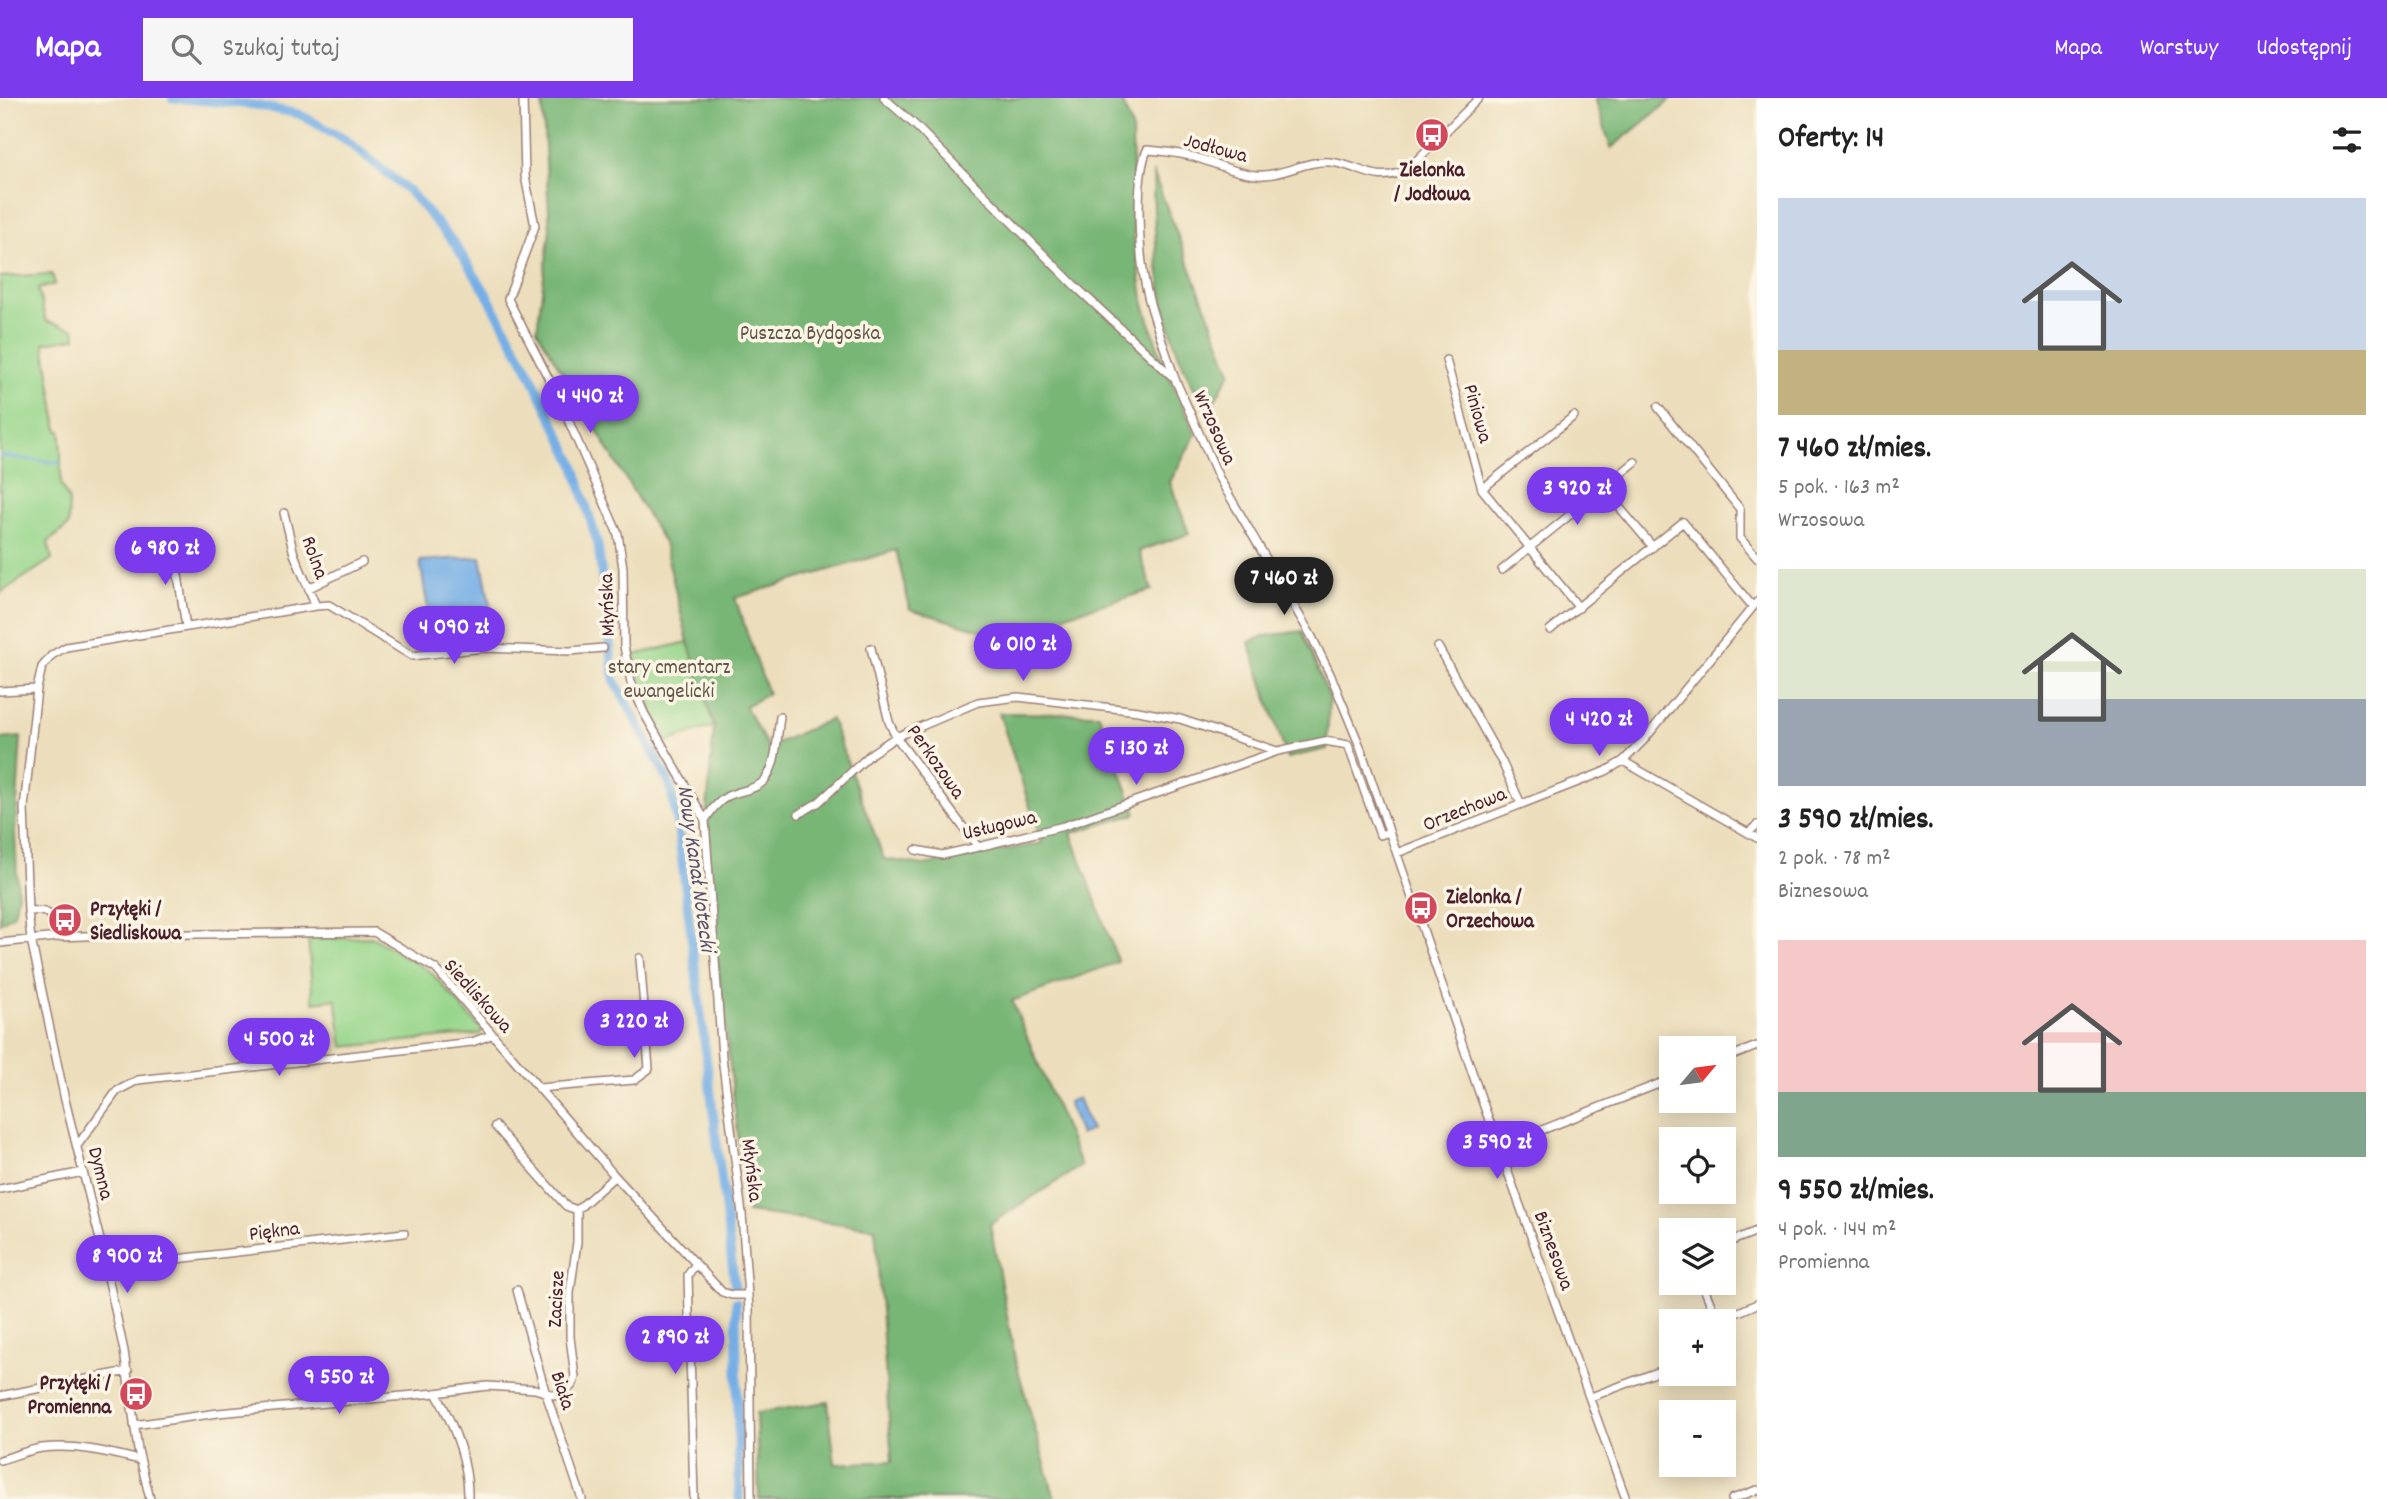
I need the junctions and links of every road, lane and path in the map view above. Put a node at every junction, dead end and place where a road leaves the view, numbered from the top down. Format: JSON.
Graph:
{"nodes":[{"id":1,"x":523,"y":98,"type":"edge"},
{"id":2,"x":884,"y":98,"type":"edge"},
{"id":3,"x":1479,"y":98,"type":"edge"},
{"id":4,"x":1446,"y":360,"type":"dead end"},
{"id":5,"x":1175,"y":379,"type":"junction"},
{"id":6,"x":1658,"y":407,"type":"dead end"},
{"id":7,"x":1574,"y":416,"type":"dead end"},
{"id":8,"x":1635,"y":462,"type":"dead end"},
{"id":9,"x":1603,"y":488,"type":"junction"},
{"id":10,"x":1482,"y":489,"type":"junction"},
{"id":11,"x":284,"y":513,"type":"dead end"},
{"id":12,"x":173,"y":543,"type":"dead end"},
{"id":13,"x":1653,"y":547,"type":"junction"},
{"id":14,"x":1528,"y":548,"type":"junction"},
{"id":15,"x":1757,"y":558,"type":"edge"},
{"id":16,"x":362,"y":562,"type":"dead end"},
{"id":17,"x":1502,"y":570,"type":"dead end"},
{"id":18,"x":309,"y":589,"type":"junction"},
{"id":19,"x":1755,"y":605,"type":"edge"},
{"id":20,"x":314,"y":607,"type":"junction"},
{"id":21,"x":1579,"y":608,"type":"junction"},
{"id":22,"x":186,"y":627,"type":"junction"},
{"id":23,"x":1550,"y":630,"type":"dead end"},
{"id":24,"x":1438,"y":647,"type":"dead end"},
{"id":25,"x":603,"y":648,"type":"dead end"},
{"id":26,"x":871,"y":648,"type":"dead end"},
{"id":27,"x":37,"y":689,"type":"junction"},
{"id":28,"x":0,"y":691,"type":"edge"},
{"id":29,"x":780,"y":717,"type":"dead end"},
{"id":30,"x":896,"y":737,"type":"junction"},
{"id":31,"x":1278,"y":751,"type":"junction"},
{"id":32,"x":1623,"y":761,"type":"junction"},
{"id":33,"x":1521,"y":804,"type":"junction"},
{"id":34,"x":799,"y":814,"type":"dead end"},
{"id":35,"x":705,"y":820,"type":"junction"},
{"id":36,"x":1757,"y":825,"type":"edge"},
{"id":37,"x":1390,"y":832,"type":"junction"},
{"id":38,"x":1748,"y":833,"type":"junction"},
{"id":39,"x":1757,"y":838,"type":"edge"},
{"id":40,"x":978,"y":847,"type":"junction"},
{"id":41,"x":916,"y":850,"type":"dead end"},
{"id":42,"x":1397,"y":853,"type":"junction"},
{"id":43,"x":28,"y":911,"type":"junction"},
{"id":44,"x":58,"y":937,"type":"junction"},
{"id":45,"x":31,"y":939,"type":"junction"},
{"id":46,"x":0,"y":943,"type":"edge"},
{"id":47,"x":640,"y":958,"type":"dead end"},
{"id":48,"x":491,"y":1035,"type":"junction"},
{"id":49,"x":1757,"y":1046,"type":"edge"},
{"id":50,"x":1736,"y":1054,"type":"edge"},
{"id":51,"x":1659,"y":1084,"type":"edge"},
{"id":52,"x":539,"y":1087,"type":"junction"},
{"id":53,"x":495,"y":1126,"type":"dead end"},
{"id":54,"x":77,"y":1146,"type":"junction"},
{"id":55,"x":1499,"y":1147,"type":"junction"},
{"id":56,"x":83,"y":1172,"type":"junction"},
{"id":57,"x":615,"y":1176,"type":"junction"},
{"id":58,"x":0,"y":1189,"type":"edge"},
{"id":59,"x":577,"y":1210,"type":"junction"},
{"id":60,"x":1757,"y":1231,"type":"edge"},
{"id":61,"x":404,"y":1233,"type":"dead end"},
{"id":62,"x":1736,"y":1239,"type":"edge"},
{"id":63,"x":695,"y":1265,"type":"junction"},
{"id":64,"x":106,"y":1267,"type":"junction"},
{"id":65,"x":517,"y":1290,"type":"dead end"},
{"id":66,"x":748,"y":1294,"type":"junction"},
{"id":67,"x":1757,"y":1304,"type":"edge"},
{"id":68,"x":1736,"y":1312,"type":"edge"},
{"id":69,"x":128,"y":1371,"type":"junction"},
{"id":70,"x":1659,"y":1372,"type":"edge"},
{"id":71,"x":545,"y":1391,"type":"junction"},
{"id":72,"x":436,"y":1393,"type":"junction"},
{"id":73,"x":0,"y":1396,"type":"edge"},
{"id":74,"x":1591,"y":1397,"type":"junction"},
{"id":75,"x":134,"y":1425,"type":"junction"},
{"id":76,"x":0,"y":1460,"type":"edge"},
{"id":77,"x":140,"y":1460,"type":"junction"},
{"id":78,"x":1757,"y":1490,"type":"edge"},
{"id":79,"x":150,"y":1499,"type":"edge"},
{"id":80,"x":468,"y":1499,"type":"edge"},
{"id":81,"x":582,"y":1499,"type":"edge"},
{"id":82,"x":694,"y":1499,"type":"edge"},
{"id":83,"x":751,"y":1499,"type":"edge"},
{"id":84,"x":1626,"y":1499,"type":"edge"},
{"id":85,"x":1732,"y":1499,"type":"edge"}],
"edges":[{"from":1,"to":35,"type":"street","name":"Młyńska"},
{"from":2,"to":5,"type":"street","name":"Wrzosowa"},
{"from":3,"to":5,"type":"street","name":"Jodłowa"},
{"from":4,"to":10,"type":"street","name":"Piniowa"},
{"from":5,"to":37,"type":"street","name":"Wrzosowa"},
{"from":6,"to":15,"type":"street"},
{"from":7,"to":10,"type":"street"},
{"from":8,"to":9,"type":"street"},
{"from":9,"to":13,"type":"street"},
{"from":9,"to":14,"type":"street"},
{"from":10,"to":14,"type":"street","name":"Piniowa"},
{"from":11,"to":18,"type":"street","name":"Rolna"},
{"from":12,"to":22,"type":"street"},
{"from":13,"to":19,"type":"street"},
{"from":13,"to":21,"type":"street"},
{"from":14,"to":17,"type":"street"},
{"from":14,"to":21,"type":"street","name":"Piniowa"},
{"from":16,"to":18,"type":"street"},
{"from":18,"to":20,"type":"street","name":"Rolna"},
{"from":19,"to":32,"type":"street","name":"Orzechowa"},
{"from":20,"to":22,"type":"street","name":"Dymna"},
{"from":20,"to":25,"type":"street"},
{"from":21,"to":23,"type":"street"},
{"from":22,"to":27,"type":"street","name":"Dymna"},
{"from":24,"to":33,"type":"street"},
{"from":26,"to":30,"type":"street","name":"Perkozowa"},
{"from":27,"to":28,"type":"street"},
{"from":27,"to":43,"type":"street","name":"Dymna"},
{"from":29,"to":35,"type":"street"},
{"from":30,"to":31,"type":"street"},
{"from":30,"to":34,"type":"street"},
{"from":30,"to":40,"type":"street","name":"Perkozowa"},
{"from":31,"to":37,"type":"street","name":"Usługowa"},
{"from":31,"to":40,"type":"street","name":"Usługowa"},
{"from":32,"to":33,"type":"street","name":"Orzechowa"},
{"from":32,"to":38,"type":"street"},
{"from":33,"to":42,"type":"street","name":"Orzechowa"},
{"from":35,"to":66,"type":"street","name":"Młyńska"},
{"from":36,"to":38,"type":"street"},
{"from":37,"to":42,"type":"street","name":"Wrzosowa"},
{"from":38,"to":39,"type":"street"},
{"from":40,"to":41,"type":"street","name":"Usługowa"},
{"from":42,"to":55,"type":"street","name":"Biznesowa"},
{"from":43,"to":44,"type":"street"},
{"from":43,"to":45,"type":"street","name":"Dymna"},
{"from":44,"to":45,"type":"street","name":"Siedliskowa"},
{"from":44,"to":48,"type":"street","name":"Siedliskowa"},
{"from":45,"to":46,"type":"street","name":"Siedliskowa"},
{"from":45,"to":54,"type":"street","name":"Dymna"},
{"from":47,"to":52,"type":"street"},
{"from":48,"to":52,"type":"street","name":"Siedliskowa"},
{"from":48,"to":54,"type":"street"},
{"from":49,"to":50,"type":"street"},
{"from":51,"to":55,"type":"street"},
{"from":52,"to":57,"type":"street","name":"Siedliskowa"},
{"from":53,"to":59,"type":"street"},
{"from":54,"to":56,"type":"street","name":"Dymna"},
{"from":55,"to":74,"type":"street","name":"Biznesowa"},
{"from":56,"to":58,"type":"street"},
{"from":56,"to":64,"type":"street","name":"Dymna"},
{"from":57,"to":59,"type":"street"},
{"from":57,"to":63,"type":"street","name":"Siedliskowa"},
{"from":59,"to":71,"type":"street","name":"Zacisze"},
{"from":60,"to":62,"type":"street"},
{"from":61,"to":64,"type":"street","name":"Piękna"},
{"from":63,"to":66,"type":"street","name":"Siedliskowa"},
{"from":63,"to":82,"type":"street"},
{"from":64,"to":69,"type":"street","name":"Dymna"},
{"from":65,"to":71,"type":"street","name":"Biała"},
{"from":66,"to":83,"type":"street","name":"Młyńska"},
{"from":67,"to":68,"type":"street"},
{"from":69,"to":73,"type":"street"},
{"from":69,"to":75,"type":"street","name":"Dymna"},
{"from":70,"to":74,"type":"street"},
{"from":71,"to":72,"type":"street"},
{"from":71,"to":81,"type":"street","name":"Biała"},
{"from":72,"to":75,"type":"street"},
{"from":72,"to":80,"type":"street"},
{"from":74,"to":84,"type":"street","name":"Biznesowa"},
{"from":75,"to":77,"type":"street","name":"Dymna"},
{"from":76,"to":77,"type":"street"},
{"from":77,"to":79,"type":"street","name":"Dymna"},
{"from":78,"to":85,"type":"street"}]}
